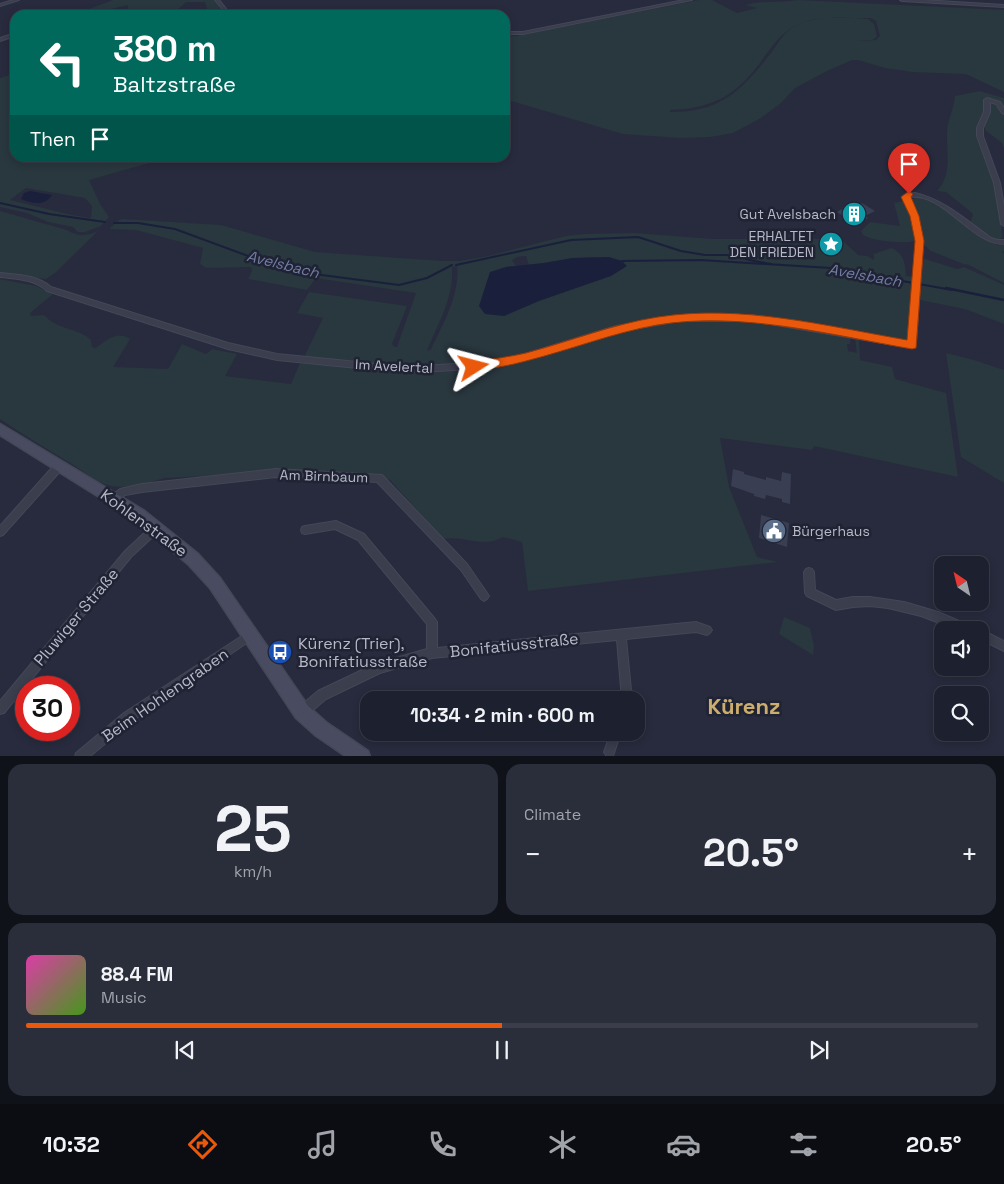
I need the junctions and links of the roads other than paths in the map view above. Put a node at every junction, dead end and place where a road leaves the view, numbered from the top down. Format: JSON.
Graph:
{"nodes":[{"id":1,"x":17,"y":0,"type":"edge"},
{"id":2,"x":217,"y":0,"type":"edge"},
{"id":3,"x":690,"y":0,"type":"edge"},
{"id":4,"x":902,"y":0,"type":"edge"},
{"id":5,"x":0,"y":5,"type":"edge"},
{"id":6,"x":1004,"y":6,"type":"edge"},
{"id":7,"x":225,"y":10,"type":"edge"},
{"id":8,"x":510,"y":33,"type":"edge"},
{"id":9,"x":1004,"y":112,"type":"edge"},
{"id":10,"x":1004,"y":224,"type":"edge"},
{"id":11,"x":1004,"y":242,"type":"edge"},
{"id":12,"x":0,"y":275,"type":"edge"},
{"id":13,"x":0,"y":429,"type":"edge"},
{"id":14,"x":60,"y":465,"type":"junction"},
{"id":15,"x":114,"y":499,"type":"junction"},
{"id":16,"x":156,"y":528,"type":"junction"},
{"id":17,"x":305,"y":530,"type":"dead end"},
{"id":18,"x":0,"y":532,"type":"edge"},
{"id":19,"x":809,"y":572,"type":"dead end"},
{"id":20,"x":484,"y":596,"type":"dead end"},
{"id":21,"x":945,"y":621,"type":"edge"},
{"id":22,"x":707,"y":630,"type":"dead end"},
{"id":23,"x":621,"y":634,"type":"junction"},
{"id":24,"x":251,"y":635,"type":"junction"},
{"id":25,"x":989,"y":638,"type":"edge"},
{"id":26,"x":1004,"y":646,"type":"edge"},
{"id":27,"x":432,"y":653,"type":"junction"},
{"id":28,"x":626,"y":691,"type":"edge"},
{"id":29,"x":0,"y":709,"type":"edge"},
{"id":30,"x":302,"y":712,"type":"junction"},
{"id":31,"x":613,"y":741,"type":"edge"},
{"id":32,"x":609,"y":752,"type":"dead end"},
{"id":33,"x":80,"y":756,"type":"edge"},
{"id":34,"x":362,"y":756,"type":"edge"}],
"edges":[{"from":1,"to":5,"type":"street"},
{"from":2,"to":7,"type":"street"},
{"from":3,"to":8,"type":"street"},
{"from":4,"to":6,"type":"street"},
{"from":9,"to":10,"type":"street"},
{"from":11,"to":12,"type":"street","name":"Im Avelertal"},
{"from":13,"to":14,"type":"main road","name":"Kohlenstraße"},
{"from":14,"to":15,"type":"main road","name":"Kohlenstraße"},
{"from":14,"to":18,"type":"street"},
{"from":15,"to":16,"type":"main road","name":"Kohlenstraße"},
{"from":15,"to":20,"type":"street","name":"Am Birnbaum"},
{"from":16,"to":24,"type":"main road","name":"Kohlenstraße"},
{"from":16,"to":29,"type":"street","name":"Pluwiger Straße"},
{"from":17,"to":27,"type":"street"},
{"from":19,"to":21,"type":"street"},
{"from":22,"to":23,"type":"street","name":"Bonifatiusstraße"},
{"from":23,"to":27,"type":"street","name":"Bonifatiusstraße"},
{"from":23,"to":28,"type":"street"},
{"from":24,"to":30,"type":"main road","name":"Kohlenstraße"},
{"from":24,"to":33,"type":"street","name":"Beim Hohlengraben"},
{"from":25,"to":26,"type":"street"},
{"from":27,"to":30,"type":"street","name":"Bonifatiusstraße"},
{"from":30,"to":34,"type":"main road","name":"Kohlenstraße"},
{"from":31,"to":32,"type":"street"}]}
